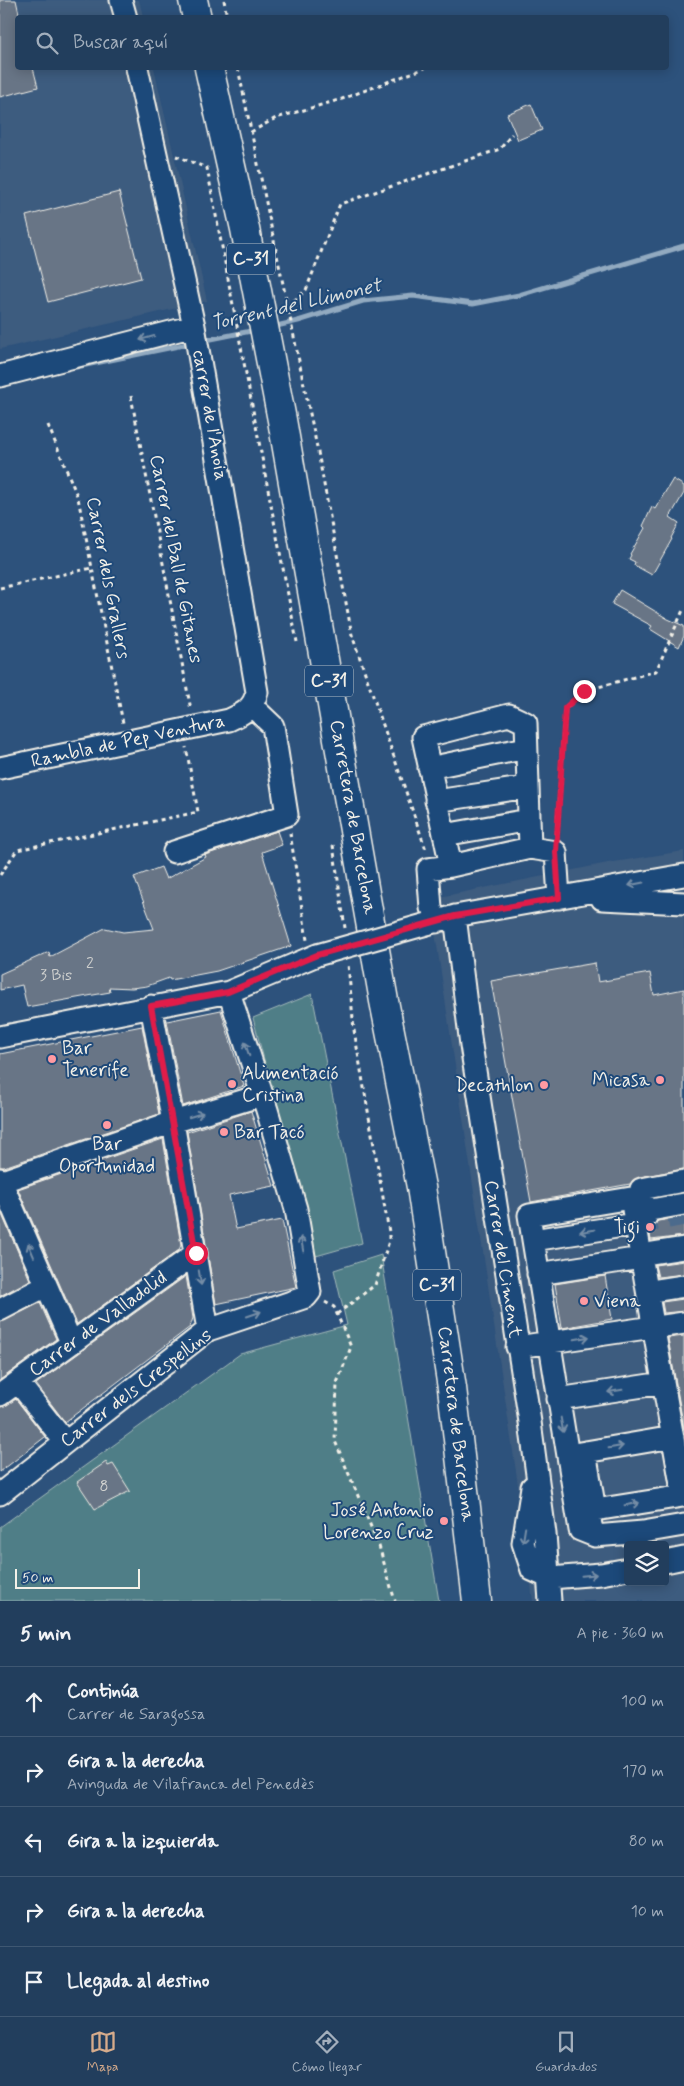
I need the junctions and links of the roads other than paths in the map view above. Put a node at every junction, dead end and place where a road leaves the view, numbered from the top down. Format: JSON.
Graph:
{"nodes":[{"id":1,"x":121,"y":0,"type":"edge"},
{"id":2,"x":193,"y":0,"type":"edge"},
{"id":3,"x":125,"y":15,"type":"edge"},
{"id":4,"x":196,"y":15,"type":"edge"},
{"id":5,"x":138,"y":70,"type":"edge"},
{"id":6,"x":209,"y":70,"type":"edge"},
{"id":7,"x":194,"y":326,"type":"junction"},
{"id":8,"x":0,"y":376,"type":"edge"},
{"id":9,"x":252,"y":706,"type":"junction"},
{"id":10,"x":526,"y":748,"type":"junction"},
{"id":11,"x":0,"y":768,"type":"edge"},
{"id":12,"x":429,"y":768,"type":"junction"},
{"id":13,"x":528,"y":787,"type":"junction"},
{"id":14,"x":436,"y":801,"type":"junction"},
{"id":15,"x":529,"y":820,"type":"junction"},
{"id":16,"x":444,"y":835,"type":"junction"},
{"id":17,"x":530,"y":848,"type":"junction"},
{"id":18,"x":174,"y":852,"type":"dead end"},
{"id":19,"x":451,"y":866,"type":"junction"},
{"id":20,"x":684,"y":875,"type":"edge"},
{"id":21,"x":563,"y":898,"type":"junction"},
{"id":22,"x":684,"y":903,"type":"edge"},
{"id":23,"x":439,"y":920,"type":"junction"},
{"id":24,"x":228,"y":992,"type":"junction"},
{"id":25,"x":151,"y":1006,"type":"junction"},
{"id":26,"x":0,"y":1037,"type":"edge"},
{"id":27,"x":262,"y":1095,"type":"junction"},
{"id":28,"x":173,"y":1122,"type":"junction"},
{"id":29,"x":0,"y":1181,"type":"edge"},
{"id":30,"x":684,"y":1181,"type":"edge"},
{"id":31,"x":684,"y":1204,"type":"edge"},
{"id":32,"x":638,"y":1206,"type":"junction"},
{"id":33,"x":533,"y":1240,"type":"junction"},
{"id":34,"x":684,"y":1248,"type":"edge"},
{"id":35,"x":196,"y":1253,"type":"junction"},
{"id":36,"x":646,"y":1256,"type":"junction"},
{"id":37,"x":538,"y":1274,"type":"junction"},
{"id":38,"x":46,"y":1286,"type":"junction"},
{"id":39,"x":684,"y":1286,"type":"edge"},
{"id":40,"x":658,"y":1290,"type":"junction"},
{"id":41,"x":0,"y":1310,"type":"edge"},
{"id":42,"x":667,"y":1325,"type":"edge"},
{"id":43,"x":208,"y":1330,"type":"junction"},
{"id":44,"x":547,"y":1332,"type":"junction"},
{"id":45,"x":515,"y":1337,"type":"junction"},
{"id":46,"x":72,"y":1342,"type":"junction"},
{"id":47,"x":18,"y":1382,"type":"junction"},
{"id":48,"x":663,"y":1383,"type":"junction"},
{"id":49,"x":0,"y":1395,"type":"edge"},
{"id":50,"x":558,"y":1399,"type":"junction"},
{"id":51,"x":65,"y":1442,"type":"junction"},
{"id":52,"x":679,"y":1442,"type":"edge"},
{"id":53,"x":576,"y":1453,"type":"junction"},
{"id":54,"x":0,"y":1494,"type":"edge"},
{"id":55,"x":594,"y":1510,"type":"junction"},
{"id":56,"x":684,"y":1525,"type":"edge"},
{"id":57,"x":595,"y":1536,"type":"junction"},
{"id":58,"x":472,"y":1546,"type":"junction"},
{"id":59,"x":684,"y":1558,"type":"edge"},
{"id":60,"x":669,"y":1561,"type":"edge"},
{"id":61,"x":624,"y":1570,"type":"edge"},
{"id":62,"x":550,"y":1578,"type":"junction"},
{"id":63,"x":477,"y":1601,"type":"edge"},
{"id":64,"x":494,"y":1601,"type":"edge"},
{"id":65,"x":550,"y":1601,"type":"edge"}],
"edges":[{"from":1,"to":3,"type":"street"},
{"from":2,"to":4,"type":"highway"},
{"from":5,"to":7,"type":"street","name":"carrer de l'Anoia"},
{"from":6,"to":58,"type":"highway","name":"Carretera de Barcelona","number":"C-31"},
{"from":7,"to":8,"type":"street","one_way":true},
{"from":7,"to":9,"type":"street","name":"carrer de l'Anoia"},
{"from":9,"to":11,"type":"street","name":"Rambla de Pep Ventura"},
{"from":9,"to":18,"type":"street"},
{"from":10,"to":12,"type":"street"},
{"from":10,"to":12,"type":"street"},
{"from":10,"to":13,"type":"street"},
{"from":12,"to":14,"type":"street"},
{"from":13,"to":14,"type":"street"},
{"from":13,"to":15,"type":"street"},
{"from":14,"to":16,"type":"street"},
{"from":15,"to":16,"type":"street"},
{"from":15,"to":17,"type":"street"},
{"from":16,"to":19,"type":"street"},
{"from":17,"to":19,"type":"street"},
{"from":17,"to":21,"type":"street"},
{"from":19,"to":23,"type":"street","name":"Carrer del Ciment"},
{"from":20,"to":21,"type":"street","one_way":true},
{"from":21,"to":22,"type":"street"},
{"from":21,"to":23,"type":"street"},
{"from":23,"to":24,"type":"street","bridge":true},
{"from":23,"to":45,"type":"street","name":"Carrer del Ciment"},
{"from":24,"to":25,"type":"street"},
{"from":27,"to":24,"type":"street","one_way":true},
{"from":25,"to":26,"type":"street"},
{"from":25,"to":28,"type":"street"},
{"from":28,"to":27,"type":"street","one_way":true},
{"from":43,"to":27,"type":"street","name":"Carrer dels Crespellins","one_way":true},
{"from":28,"to":29,"type":"street"},
{"from":28,"to":35,"type":"street"},
{"from":38,"to":29,"type":"street","one_way":true},
{"from":30,"to":32,"type":"street"},
{"from":31,"to":32,"type":"street"},
{"from":32,"to":33,"type":"street","one_way":true},
{"from":32,"to":33,"type":"street"},
{"from":32,"to":36,"type":"street"},
{"from":33,"to":37,"type":"street"},
{"from":34,"to":36,"type":"street"},
{"from":35,"to":43,"type":"street","one_way":true},
{"from":35,"to":46,"type":"street","name":"Carrer de Valladolid"},
{"from":36,"to":37,"type":"street"},
{"from":36,"to":40,"type":"street"},
{"from":36,"to":42,"type":"street"},
{"from":37,"to":44,"type":"street"},
{"from":38,"to":41,"type":"street"},
{"from":38,"to":46,"type":"street"},
{"from":39,"to":40,"type":"street"},
{"from":40,"to":42,"type":"street"},
{"from":44,"to":42,"type":"street","one_way":true},
{"from":42,"to":48,"type":"street"},
{"from":42,"to":52,"type":"street"},
{"from":43,"to":51,"type":"street","name":"Carrer dels Crespellins"},
{"from":44,"to":45,"type":"street"},
{"from":44,"to":50,"type":"street"},
{"from":45,"to":62,"type":"street","name":"Carrer del Ciment"},
{"from":46,"to":47,"type":"street","name":"Carrer de Valladolid"},
{"from":47,"to":49,"type":"street","name":"Carrer de Valladolid"},
{"from":47,"to":51,"type":"street"},
{"from":48,"to":50,"type":"street","one_way":true},
{"from":48,"to":52,"type":"street"},
{"from":50,"to":53,"type":"street","one_way":true},
{"from":51,"to":54,"type":"street","name":"Carrer dels Crespellins"},
{"from":53,"to":52,"type":"street","one_way":true},
{"from":55,"to":52,"type":"street","one_way":true},
{"from":53,"to":55,"type":"street"},
{"from":53,"to":57,"type":"street"},
{"from":55,"to":57,"type":"street"},
{"from":56,"to":57,"type":"street"},
{"from":58,"to":63,"type":"highway","name":"Carretera de Barcelona","number":"C-31"},
{"from":58,"to":64,"type":"highway"},
{"from":59,"to":60,"type":"street"},
{"from":62,"to":61,"type":"street","one_way":true},
{"from":62,"to":65,"type":"street"}]}
